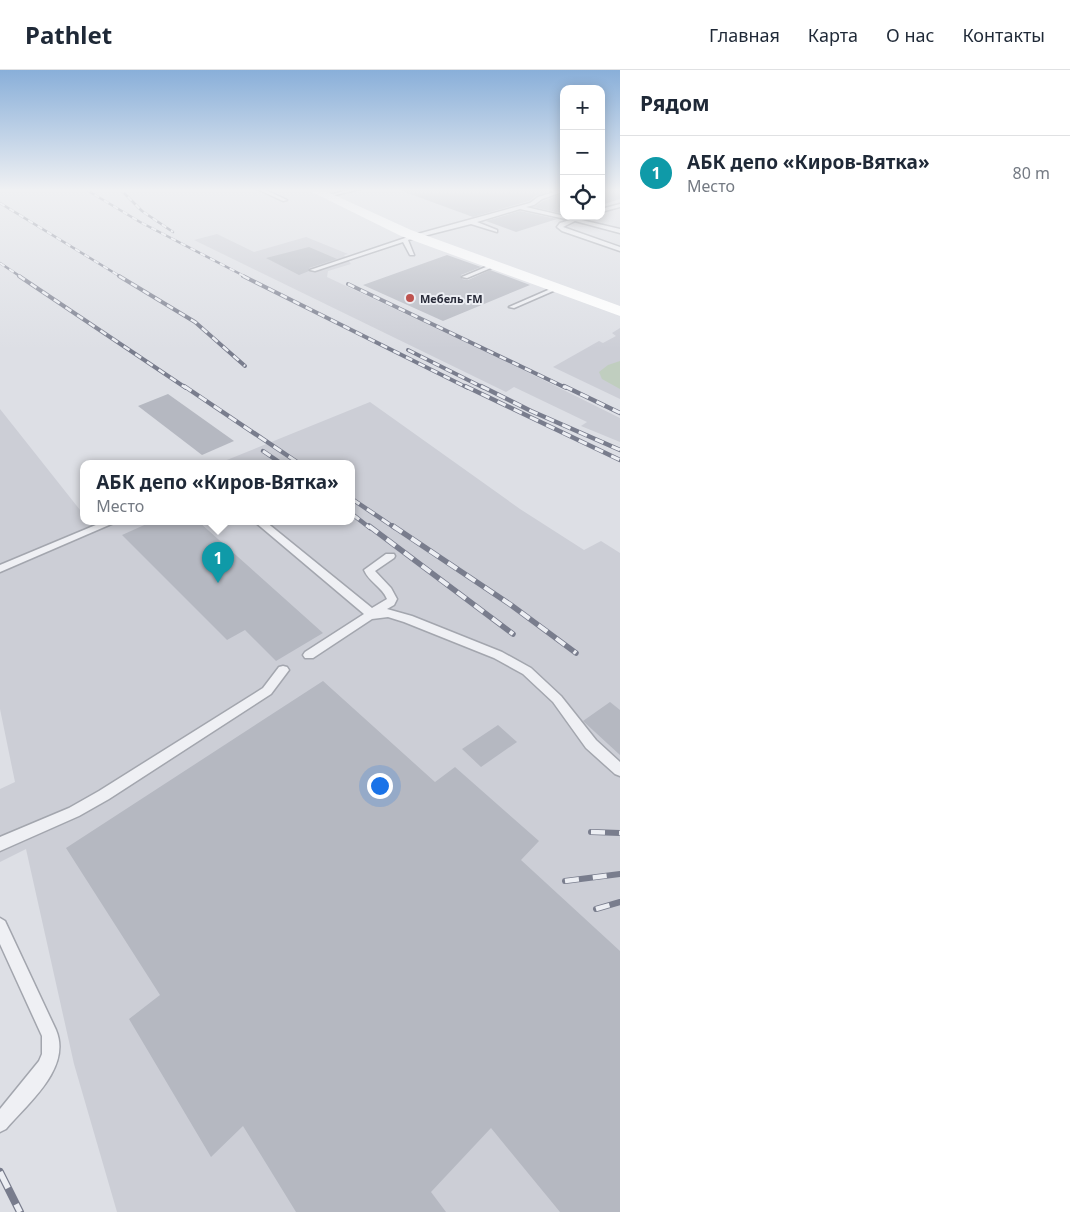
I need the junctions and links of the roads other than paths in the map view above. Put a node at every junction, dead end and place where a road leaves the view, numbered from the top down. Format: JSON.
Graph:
{"nodes":[{"id":1,"x":398,"y":242,"type":"edge"},
{"id":2,"x":411,"y":242,"type":"edge"},
{"id":3,"x":424,"y":242,"type":"edge"},
{"id":4,"x":600,"y":242,"type":"edge"},
{"id":5,"x":620,"y":249,"type":"edge"},
{"id":6,"x":412,"y":254,"type":"dead end"},
{"id":7,"x":494,"y":265,"type":"junction"},
{"id":8,"x":313,"y":270,"type":"dead end"},
{"id":9,"x":465,"y":276,"type":"dead end"},
{"id":10,"x":557,"y":288,"type":"junction"},
{"id":11,"x":512,"y":307,"type":"dead end"},
{"id":12,"x":620,"y":311,"type":"edge"},
{"id":13,"x":103,"y":525,"type":"edge"},
{"id":14,"x":264,"y":525,"type":"edge"},
{"id":15,"x":390,"y":556,"type":"dead end"},
{"id":16,"x":0,"y":569,"type":"edge"},
{"id":17,"x":373,"y":615,"type":"junction"},
{"id":18,"x":309,"y":655,"type":"dead end"},
{"id":19,"x":283,"y":670,"type":"dead end"},
{"id":20,"x":620,"y":770,"type":"edge"},
{"id":21,"x":0,"y":844,"type":"edge"},
{"id":22,"x":0,"y":926,"type":"edge"},
{"id":23,"x":0,"y":1123,"type":"edge"}],
"edges":[{"from":1,"to":8,"type":"lane"},
{"from":2,"to":6,"type":"lane"},
{"from":3,"to":7,"type":"main road"},
{"from":4,"to":5,"type":"lane"},
{"from":7,"to":9,"type":"lane"},
{"from":7,"to":10,"type":"main road"},
{"from":10,"to":11,"type":"lane"},
{"from":10,"to":12,"type":"main road"},
{"from":13,"to":16,"type":"lane"},
{"from":14,"to":17,"type":"lane"},
{"from":15,"to":17,"type":"lane"},
{"from":17,"to":18,"type":"lane"},
{"from":17,"to":20,"type":"lane"},
{"from":19,"to":21,"type":"lane"},
{"from":22,"to":23,"type":"lane"}]}
